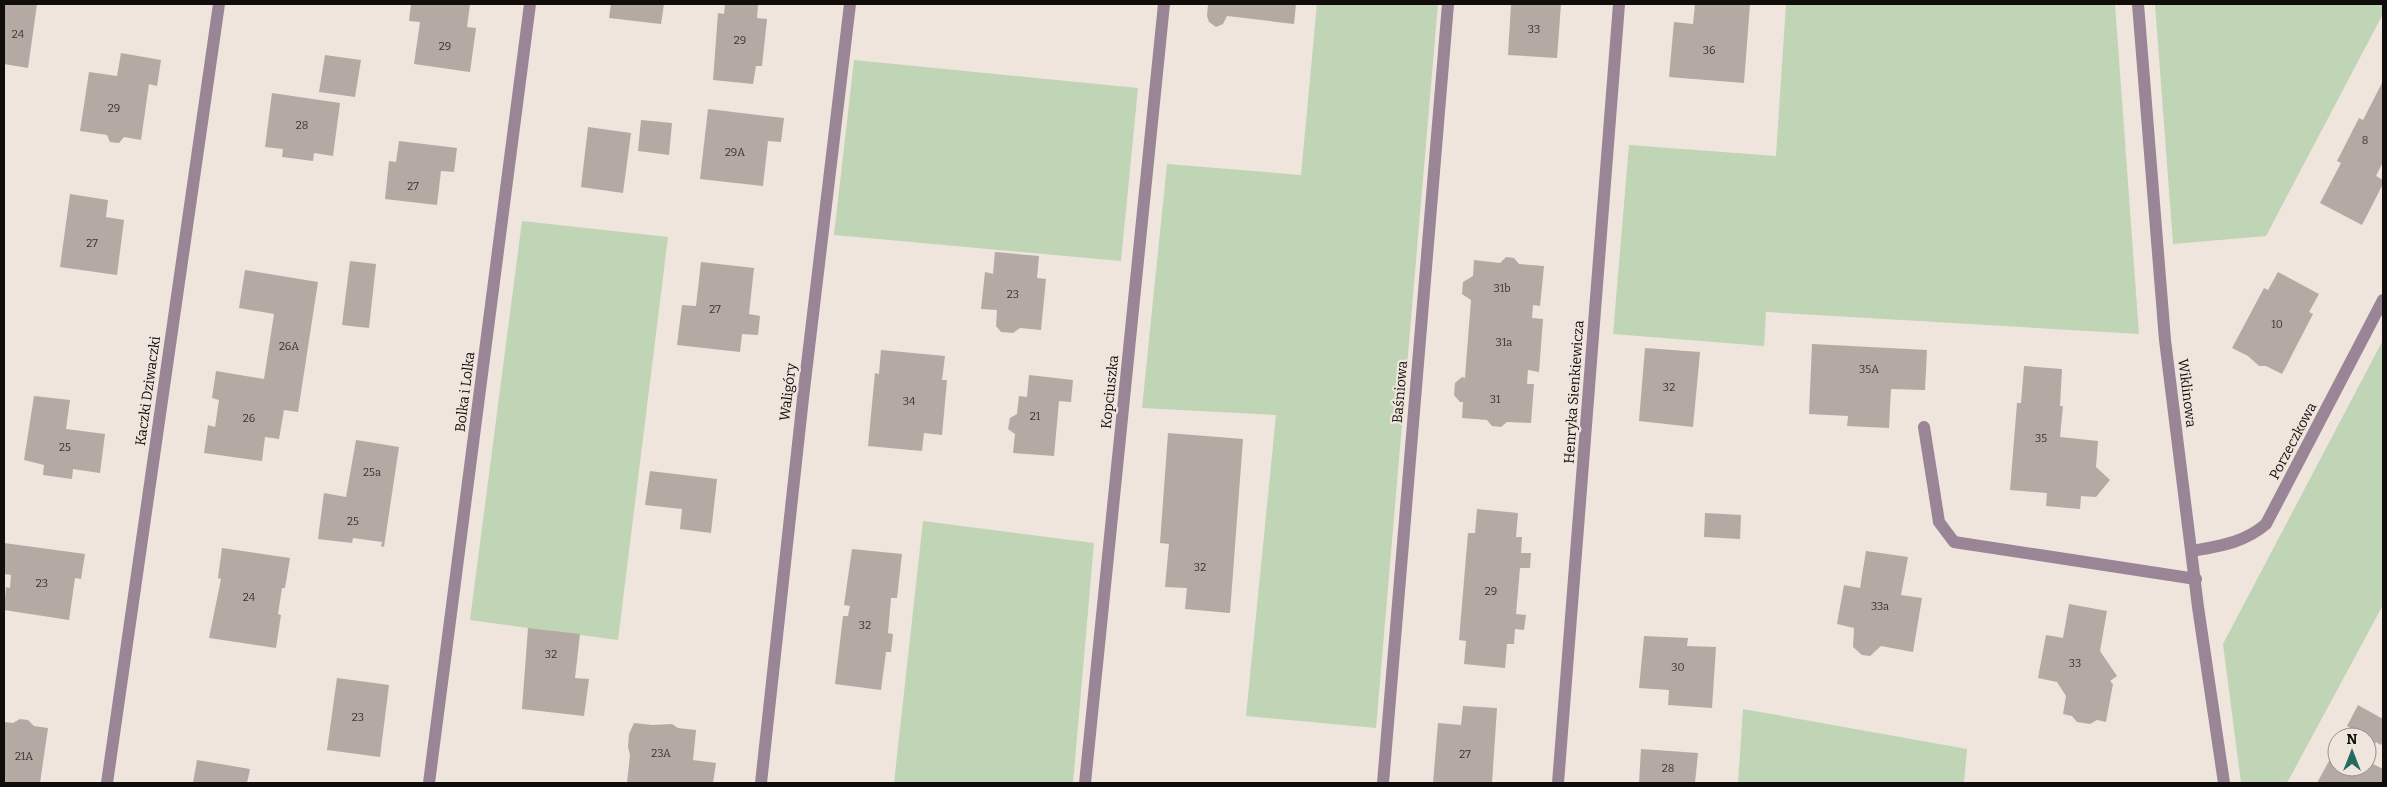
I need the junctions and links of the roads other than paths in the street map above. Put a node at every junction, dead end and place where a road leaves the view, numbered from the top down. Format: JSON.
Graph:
{"nodes":[{"id":1,"x":219,"y":4,"type":"edge"},
{"id":2,"x":530,"y":4,"type":"edge"},
{"id":3,"x":850,"y":4,"type":"edge"},
{"id":4,"x":1164,"y":4,"type":"edge"},
{"id":5,"x":1448,"y":4,"type":"edge"},
{"id":6,"x":1619,"y":4,"type":"edge"},
{"id":7,"x":2138,"y":4,"type":"edge"},
{"id":8,"x":2383,"y":300,"type":"edge"},
{"id":9,"x":1924,"y":427,"type":"dead end"},
{"id":10,"x":2192,"y":551,"type":"junction"},
{"id":11,"x":2196,"y":579,"type":"junction"},
{"id":12,"x":106,"y":783,"type":"edge"},
{"id":13,"x":429,"y":783,"type":"edge"},
{"id":14,"x":761,"y":783,"type":"edge"},
{"id":15,"x":1085,"y":783,"type":"edge"},
{"id":16,"x":1383,"y":783,"type":"edge"},
{"id":17,"x":1558,"y":783,"type":"edge"},
{"id":18,"x":2224,"y":783,"type":"edge"}],
"edges":[{"from":1,"to":12,"type":"street","name":"Kaczki Dziwaczki"},
{"from":2,"to":13,"type":"street","name":"Bolka i Lolka"},
{"from":3,"to":14,"type":"street","name":"Waligóry"},
{"from":4,"to":15,"type":"street","name":"Kopciuszka"},
{"from":5,"to":16,"type":"street","name":"Baśniowa"},
{"from":6,"to":17,"type":"street","name":"Henryka Sienkiewicza"},
{"from":7,"to":10,"type":"street","name":"Wiklinowa"},
{"from":8,"to":10,"type":"street","name":"Porzeczkowa"},
{"from":9,"to":11,"type":"street"},
{"from":10,"to":11,"type":"street","name":"Wiklinowa"},
{"from":11,"to":18,"type":"street","name":"Wiklinowa"}]}
